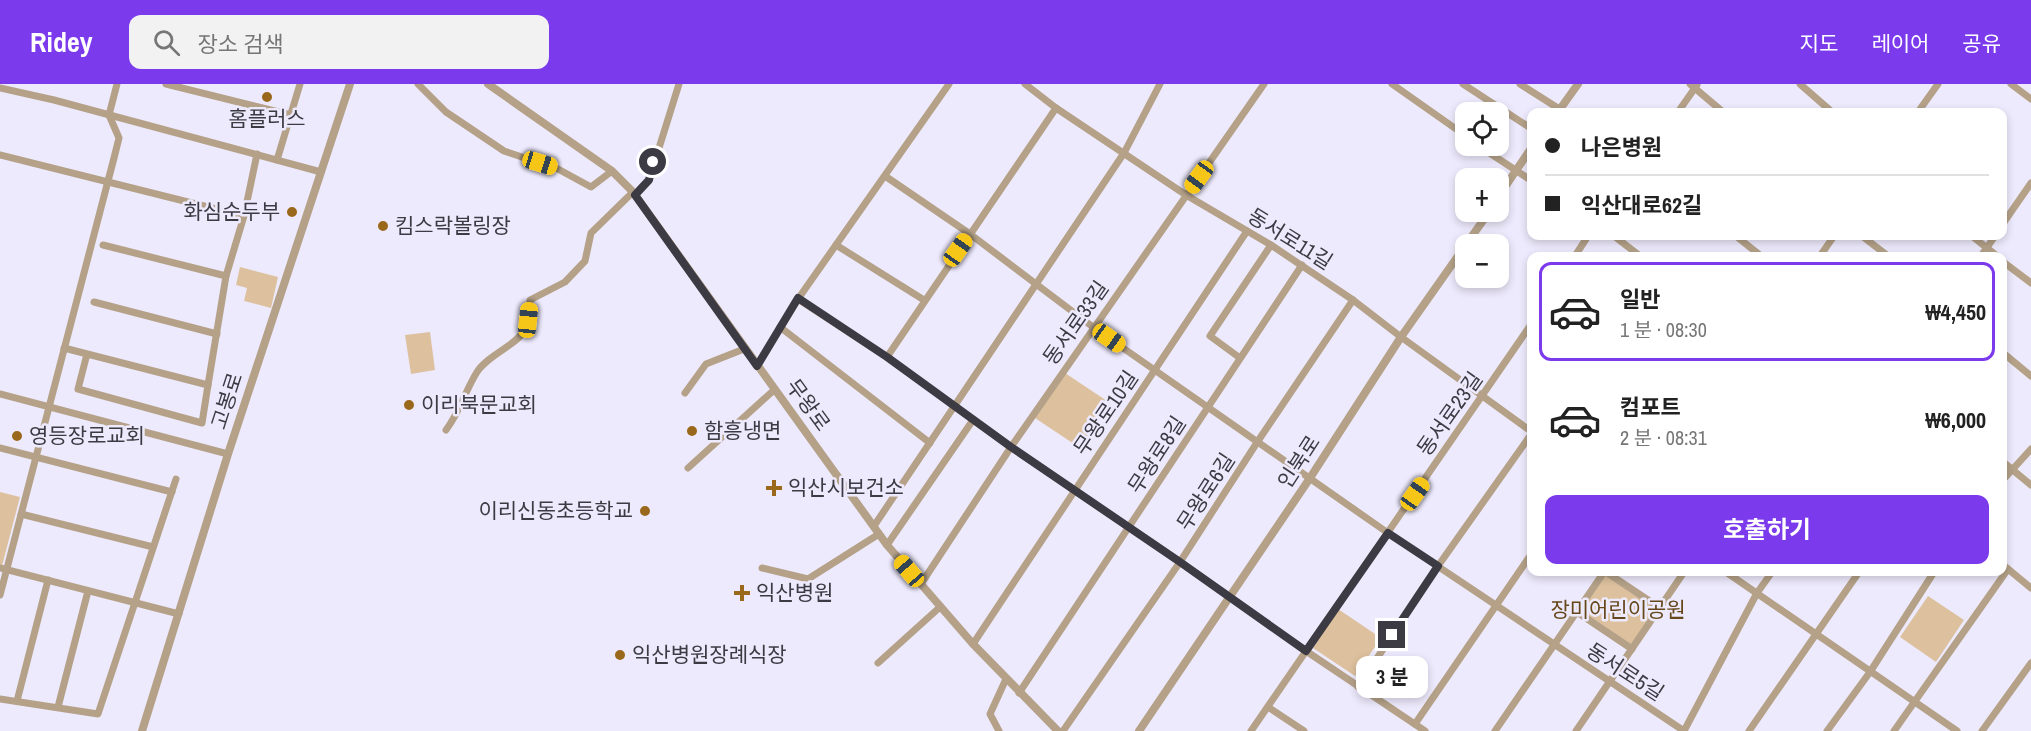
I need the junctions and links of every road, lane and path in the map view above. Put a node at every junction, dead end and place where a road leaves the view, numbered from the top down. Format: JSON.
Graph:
{"nodes":[{"id":1,"x":117,"y":84,"type":"edge"},
{"id":2,"x":166,"y":84,"type":"edge"},
{"id":3,"x":300,"y":84,"type":"edge"},
{"id":4,"x":350,"y":84,"type":"edge"},
{"id":5,"x":418,"y":84,"type":"edge"},
{"id":6,"x":488,"y":84,"type":"edge"},
{"id":7,"x":679,"y":84,"type":"edge"},
{"id":8,"x":949,"y":84,"type":"edge"},
{"id":9,"x":1024,"y":84,"type":"edge"},
{"id":10,"x":1160,"y":84,"type":"edge"},
{"id":11,"x":1264,"y":84,"type":"edge"},
{"id":12,"x":1392,"y":84,"type":"edge"},
{"id":13,"x":1463,"y":84,"type":"edge"},
{"id":14,"x":1520,"y":84,"type":"edge"},
{"id":15,"x":1578,"y":84,"type":"edge"},
{"id":16,"x":1800,"y":84,"type":"edge"},
{"id":17,"x":1938,"y":84,"type":"edge"},
{"id":18,"x":2011,"y":84,"type":"edge"},
{"id":19,"x":1694,"y":85,"type":"edge"},
{"id":20,"x":0,"y":88,"type":"edge"},
{"id":21,"x":2031,"y":99,"type":"edge"},
{"id":22,"x":1056,"y":108,"type":"junction"},
{"id":23,"x":1555,"y":108,"type":"edge"},
{"id":24,"x":1561,"y":108,"type":"edge"},
{"id":25,"x":1680,"y":108,"type":"edge"},
{"id":26,"x":1719,"y":108,"type":"edge"},
{"id":27,"x":1827,"y":108,"type":"edge"},
{"id":28,"x":1921,"y":108,"type":"edge"},
{"id":29,"x":109,"y":115,"type":"junction"},
{"id":30,"x":291,"y":115,"type":"junction"},
{"id":31,"x":1527,"y":126,"type":"edge"},
{"id":32,"x":1455,"y":128,"type":"edge"},
{"id":33,"x":1124,"y":153,"type":"junction"},
{"id":34,"x":257,"y":154,"type":"junction"},
{"id":35,"x":0,"y":155,"type":"edge"},
{"id":36,"x":1527,"y":155,"type":"edge"},
{"id":37,"x":1493,"y":156,"type":"edge"},
{"id":38,"x":278,"y":160,"type":"junction"},
{"id":39,"x":612,"y":171,"type":"junction"},
{"id":40,"x":321,"y":172,"type":"junction"},
{"id":41,"x":1516,"y":172,"type":"junction"},
{"id":42,"x":885,"y":176,"type":"junction"},
{"id":43,"x":1527,"y":178,"type":"edge"},
{"id":44,"x":1509,"y":182,"type":"edge"},
{"id":45,"x":107,"y":183,"type":"junction"},
{"id":46,"x":2031,"y":183,"type":"edge"},
{"id":47,"x":634,"y":194,"type":"junction"},
{"id":48,"x":1185,"y":195,"type":"junction"},
{"id":49,"x":244,"y":216,"type":"junction"},
{"id":50,"x":2007,"y":218,"type":"edge"},
{"id":51,"x":1482,"y":222,"type":"edge"},
{"id":52,"x":1247,"y":231,"type":"junction"},
{"id":53,"x":970,"y":234,"type":"junction"},
{"id":54,"x":1619,"y":240,"type":"edge"},
{"id":55,"x":1741,"y":240,"type":"edge"},
{"id":56,"x":1867,"y":240,"type":"edge"},
{"id":57,"x":1977,"y":240,"type":"edge"},
{"id":58,"x":1992,"y":240,"type":"edge"},
{"id":59,"x":103,"y":244,"type":"dead end"},
{"id":60,"x":836,"y":244,"type":"junction"},
{"id":61,"x":1271,"y":245,"type":"junction"},
{"id":62,"x":1987,"y":248,"type":"junction"},
{"id":63,"x":1635,"y":252,"type":"edge"},
{"id":64,"x":1756,"y":252,"type":"edge"},
{"id":65,"x":1883,"y":252,"type":"edge"},
{"id":66,"x":1984,"y":252,"type":"edge"},
{"id":67,"x":1992,"y":252,"type":"edge"},
{"id":68,"x":1302,"y":265,"type":"junction"},
{"id":69,"x":2007,"y":265,"type":"edge"},
{"id":70,"x":226,"y":276,"type":"junction"},
{"id":71,"x":2031,"y":283,"type":"edge"},
{"id":72,"x":1038,"y":284,"type":"junction"},
{"id":73,"x":798,"y":298,"type":"junction"},
{"id":74,"x":924,"y":300,"type":"junction"},
{"id":75,"x":1353,"y":300,"type":"junction"},
{"id":76,"x":94,"y":302,"type":"dead end"},
{"id":77,"x":780,"y":327,"type":"junction"},
{"id":78,"x":1093,"y":327,"type":"junction"},
{"id":79,"x":1527,"y":330,"type":"edge"},
{"id":80,"x":217,"y":334,"type":"junction"},
{"id":81,"x":1401,"y":337,"type":"junction"},
{"id":82,"x":64,"y":348,"type":"junction"},
{"id":83,"x":744,"y":349,"type":"junction"},
{"id":84,"x":87,"y":354,"type":"junction"},
{"id":85,"x":2007,"y":356,"type":"edge"},
{"id":86,"x":887,"y":357,"type":"junction"},
{"id":87,"x":1240,"y":358,"type":"junction"},
{"id":88,"x":757,"y":366,"type":"junction"},
{"id":89,"x":1156,"y":369,"type":"junction"},
{"id":90,"x":2031,"y":376,"type":"edge"},
{"id":91,"x":208,"y":385,"type":"junction"},
{"id":92,"x":774,"y":390,"type":"junction"},
{"id":93,"x":686,"y":393,"type":"dead end"},
{"id":94,"x":0,"y":394,"type":"edge"},
{"id":95,"x":1482,"y":397,"type":"junction"},
{"id":96,"x":49,"y":406,"type":"junction"},
{"id":97,"x":955,"y":406,"type":"junction"},
{"id":98,"x":1209,"y":406,"type":"junction"},
{"id":99,"x":973,"y":420,"type":"junction"},
{"id":100,"x":1527,"y":429,"type":"edge"},
{"id":101,"x":446,"y":430,"type":"dead end"},
{"id":102,"x":1527,"y":440,"type":"edge"},
{"id":103,"x":1258,"y":441,"type":"junction"},
{"id":104,"x":930,"y":443,"type":"junction"},
{"id":105,"x":1011,"y":447,"type":"junction"},
{"id":106,"x":0,"y":448,"type":"edge"},
{"id":107,"x":2031,"y":449,"type":"edge"},
{"id":108,"x":228,"y":454,"type":"junction"},
{"id":109,"x":36,"y":457,"type":"junction"},
{"id":110,"x":2007,"y":466,"type":"edge"},
{"id":111,"x":688,"y":468,"type":"dead end"},
{"id":112,"x":2012,"y":470,"type":"junction"},
{"id":113,"x":2007,"y":476,"type":"edge"},
{"id":114,"x":1310,"y":478,"type":"junction"},
{"id":115,"x":176,"y":479,"type":"dead end"},
{"id":116,"x":2031,"y":485,"type":"edge"},
{"id":117,"x":1075,"y":490,"type":"junction"},
{"id":118,"x":172,"y":492,"type":"junction"},
{"id":119,"x":21,"y":514,"type":"junction"},
{"id":120,"x":1129,"y":527,"type":"junction"},
{"id":121,"x":877,"y":530,"type":"junction"},
{"id":122,"x":1388,"y":533,"type":"junction"},
{"id":123,"x":887,"y":546,"type":"junction"},
{"id":124,"x":153,"y":547,"type":"junction"},
{"id":125,"x":1527,"y":560,"type":"edge"},
{"id":126,"x":1180,"y":562,"type":"junction"},
{"id":127,"x":1438,"y":566,"type":"junction"},
{"id":128,"x":762,"y":568,"type":"dead end"},
{"id":129,"x":2007,"y":568,"type":"edge"},
{"id":130,"x":3,"y":569,"type":"edge"},
{"id":131,"x":1602,"y":576,"type":"edge"},
{"id":132,"x":1611,"y":576,"type":"edge"},
{"id":133,"x":1681,"y":576,"type":"edge"},
{"id":134,"x":1732,"y":576,"type":"edge"},
{"id":135,"x":1769,"y":576,"type":"edge"},
{"id":136,"x":1856,"y":576,"type":"edge"},
{"id":137,"x":1931,"y":576,"type":"edge"},
{"id":138,"x":1998,"y":576,"type":"edge"},
{"id":139,"x":48,"y":580,"type":"junction"},
{"id":140,"x":921,"y":584,"type":"junction"},
{"id":141,"x":2031,"y":588,"type":"edge"},
{"id":142,"x":88,"y":591,"type":"junction"},
{"id":143,"x":1757,"y":593,"type":"junction"},
{"id":144,"x":0,"y":595,"type":"edge"},
{"id":145,"x":1228,"y":598,"type":"junction"},
{"id":146,"x":135,"y":603,"type":"junction"},
{"id":147,"x":1496,"y":605,"type":"junction"},
{"id":148,"x":940,"y":607,"type":"junction"},
{"id":149,"x":1660,"y":608,"type":"junction"},
{"id":150,"x":1578,"y":612,"type":"junction"},
{"id":151,"x":178,"y":614,"type":"junction"},
{"id":152,"x":1816,"y":633,"type":"junction"},
{"id":153,"x":973,"y":644,"type":"junction"},
{"id":154,"x":1554,"y":645,"type":"junction"},
{"id":155,"x":1632,"y":649,"type":"junction"},
{"id":156,"x":1306,"y":651,"type":"junction"},
{"id":157,"x":878,"y":663,"type":"dead end"},
{"id":158,"x":2031,"y":663,"type":"edge"},
{"id":159,"x":1870,"y":672,"type":"junction"},
{"id":160,"x":1006,"y":679,"type":"junction"},
{"id":161,"x":1609,"y":681,"type":"junction"},
{"id":162,"x":1358,"y":687,"type":"junction"},
{"id":163,"x":1019,"y":693,"type":"junction"},
{"id":164,"x":0,"y":699,"type":"edge"},
{"id":165,"x":17,"y":701,"type":"junction"},
{"id":166,"x":1916,"y":702,"type":"junction"},
{"id":167,"x":1268,"y":707,"type":"junction"},
{"id":168,"x":58,"y":708,"type":"junction"},
{"id":169,"x":1415,"y":724,"type":"junction"},
{"id":170,"x":142,"y":731,"type":"edge"},
{"id":171,"x":999,"y":731,"type":"edge"},
{"id":172,"x":1058,"y":731,"type":"edge"},
{"id":173,"x":1063,"y":731,"type":"edge"},
{"id":174,"x":1139,"y":731,"type":"edge"},
{"id":175,"x":1251,"y":731,"type":"edge"},
{"id":176,"x":1304,"y":731,"type":"edge"},
{"id":177,"x":1425,"y":731,"type":"edge"},
{"id":178,"x":1495,"y":731,"type":"edge"},
{"id":179,"x":1576,"y":731,"type":"edge"},
{"id":180,"x":1684,"y":731,"type":"edge"},
{"id":181,"x":1749,"y":731,"type":"edge"},
{"id":182,"x":1827,"y":731,"type":"edge"},
{"id":183,"x":1894,"y":731,"type":"edge"},
{"id":184,"x":1957,"y":731,"type":"edge"},
{"id":185,"x":1982,"y":731,"type":"edge"}],
"edges":[{"from":1,"to":29,"type":"street"},
{"from":2,"to":30,"type":"street"},
{"from":3,"to":30,"type":"street"},
{"from":4,"to":40,"type":"street","name":"고봉로"},
{"from":5,"to":39,"type":"street"},
{"from":6,"to":39,"type":"street","name":"무왕로"},
{"from":7,"to":47,"type":"street"},
{"from":8,"to":42,"type":"street"},
{"from":9,"to":22,"type":"street","name":"동서로11길"},
{"from":10,"to":33,"type":"street"},
{"from":11,"to":48,"type":"street","name":"동서로33길"},
{"from":12,"to":32,"type":"street"},
{"from":13,"to":31,"type":"street"},
{"from":14,"to":23,"type":"street"},
{"from":15,"to":24,"type":"street"},
{"from":16,"to":27,"type":"street"},
{"from":17,"to":28,"type":"street"},
{"from":18,"to":21,"type":"street"},
{"from":19,"to":25,"type":"street"},
{"from":19,"to":26,"type":"street"},
{"from":20,"to":29,"type":"street"},
{"from":22,"to":33,"type":"street","name":"동서로11길"},
{"from":22,"to":53,"type":"street"},
{"from":29,"to":34,"type":"street"},
{"from":29,"to":45,"type":"street"},
{"from":30,"to":38,"type":"street"},
{"from":33,"to":48,"type":"street","name":"동서로11길"},
{"from":33,"to":72,"type":"street"},
{"from":34,"to":38,"type":"street"},
{"from":34,"to":49,"type":"street"},
{"from":35,"to":45,"type":"street"},
{"from":36,"to":41,"type":"street"},
{"from":37,"to":41,"type":"street"},
{"from":38,"to":40,"type":"street"},
{"from":39,"to":47,"type":"street","name":"무왕로"},
{"from":40,"to":108,"type":"street","name":"고봉로"},
{"from":41,"to":43,"type":"street"},
{"from":41,"to":44,"type":"street"},
{"from":42,"to":53,"type":"street","name":"동서로5길"},
{"from":42,"to":60,"type":"street"},
{"from":45,"to":49,"type":"street"},
{"from":45,"to":82,"type":"street"},
{"from":46,"to":50,"type":"street"},
{"from":47,"to":83,"type":"street","name":"무왕로"},
{"from":47,"to":101,"type":"street"},
{"from":48,"to":52,"type":"street","name":"동서로11길"},
{"from":48,"to":78,"type":"street","name":"동서로33길"},
{"from":49,"to":70,"type":"street"},
{"from":51,"to":81,"type":"street","name":"인북로"},
{"from":52,"to":61,"type":"street","name":"동서로11길"},
{"from":52,"to":89,"type":"street","name":"무왕로10길"},
{"from":53,"to":72,"type":"street","name":"동서로5길"},
{"from":53,"to":74,"type":"street"},
{"from":54,"to":63,"type":"street"},
{"from":55,"to":64,"type":"street"},
{"from":56,"to":65,"type":"street"},
{"from":57,"to":62,"type":"street"},
{"from":58,"to":62,"type":"street"},
{"from":59,"to":70,"type":"street"},
{"from":60,"to":73,"type":"street"},
{"from":60,"to":74,"type":"street"},
{"from":61,"to":68,"type":"street","name":"동서로11길"},
{"from":61,"to":87,"type":"street"},
{"from":62,"to":66,"type":"street"},
{"from":62,"to":67,"type":"street"},
{"from":68,"to":75,"type":"street","name":"동서로11길"},
{"from":68,"to":87,"type":"street","name":"무왕로8길"},
{"from":69,"to":71,"type":"street"},
{"from":70,"to":80,"type":"street"},
{"from":72,"to":78,"type":"street","name":"동서로5길"},
{"from":72,"to":97,"type":"street"},
{"from":73,"to":77,"type":"street"},
{"from":73,"to":86,"type":"street"},
{"from":74,"to":86,"type":"street"},
{"from":75,"to":81,"type":"street","name":"동서로11길"},
{"from":75,"to":103,"type":"street","name":"무왕로6길"},
{"from":76,"to":80,"type":"street"},
{"from":77,"to":88,"type":"street"},
{"from":77,"to":104,"type":"street"},
{"from":78,"to":89,"type":"street","name":"동서로5길"},
{"from":78,"to":105,"type":"street","name":"동서로33길"},
{"from":79,"to":95,"type":"street","name":"동서로23길"},
{"from":80,"to":91,"type":"street"},
{"from":81,"to":95,"type":"street","name":"동서로11길"},
{"from":81,"to":114,"type":"street","name":"인북로"},
{"from":82,"to":84,"type":"street"},
{"from":82,"to":96,"type":"street"},
{"from":83,"to":88,"type":"street","name":"무왕로"},
{"from":83,"to":93,"type":"street"},
{"from":84,"to":91,"type":"street"},
{"from":84,"to":91,"type":"street"},
{"from":85,"to":90,"type":"street"},
{"from":86,"to":97,"type":"street"},
{"from":87,"to":98,"type":"street","name":"무왕로8길"},
{"from":88,"to":92,"type":"street","name":"무왕로"},
{"from":89,"to":98,"type":"street","name":"동서로5길"},
{"from":89,"to":117,"type":"street","name":"무왕로10길"},
{"from":92,"to":111,"type":"street"},
{"from":92,"to":121,"type":"street","name":"무왕로"},
{"from":94,"to":96,"type":"street"},
{"from":95,"to":100,"type":"street","name":"동서로11길"},
{"from":95,"to":122,"type":"street","name":"동서로23길"},
{"from":96,"to":108,"type":"street"},
{"from":96,"to":109,"type":"street"},
{"from":97,"to":99,"type":"street"},
{"from":97,"to":104,"type":"street"},
{"from":98,"to":103,"type":"street","name":"동서로5길"},
{"from":98,"to":120,"type":"street","name":"무왕로8길"},
{"from":99,"to":105,"type":"street"},
{"from":99,"to":123,"type":"street"},
{"from":102,"to":127,"type":"street"},
{"from":103,"to":114,"type":"street","name":"동서로5길"},
{"from":103,"to":126,"type":"street","name":"무왕로6길"},
{"from":104,"to":121,"type":"street"},
{"from":105,"to":117,"type":"street"},
{"from":105,"to":140,"type":"street","name":"동서로33길"},
{"from":106,"to":109,"type":"street"},
{"from":107,"to":112,"type":"street"},
{"from":108,"to":151,"type":"street","name":"고봉로"},
{"from":109,"to":118,"type":"street"},
{"from":109,"to":119,"type":"street"},
{"from":110,"to":112,"type":"street"},
{"from":112,"to":113,"type":"street"},
{"from":112,"to":116,"type":"street"},
{"from":114,"to":122,"type":"street","name":"동서로5길"},
{"from":114,"to":145,"type":"street","name":"인북로"},
{"from":115,"to":118,"type":"street"},
{"from":117,"to":120,"type":"street"},
{"from":117,"to":153,"type":"street","name":"무왕로10길"},
{"from":118,"to":124,"type":"street"},
{"from":119,"to":124,"type":"street"},
{"from":119,"to":130,"type":"street"},
{"from":120,"to":126,"type":"street"},
{"from":120,"to":163,"type":"street","name":"무왕로8길"},
{"from":121,"to":123,"type":"street","name":"무왕로"},
{"from":121,"to":128,"type":"street"},
{"from":122,"to":127,"type":"street","name":"동서로5길"},
{"from":122,"to":156,"type":"street","name":"동서로23길"},
{"from":123,"to":140,"type":"street","name":"무왕로"},
{"from":124,"to":146,"type":"street"},
{"from":125,"to":147,"type":"street"},
{"from":126,"to":145,"type":"street"},
{"from":126,"to":173,"type":"street","name":"무왕로6길"},
{"from":127,"to":147,"type":"street","name":"동서로5길"},
{"from":127,"to":162,"type":"street"},
{"from":129,"to":141,"type":"street"},
{"from":130,"to":139,"type":"street"},
{"from":130,"to":144,"type":"street"},
{"from":131,"to":150,"type":"street"},
{"from":132,"to":149,"type":"street"},
{"from":133,"to":149,"type":"street"},
{"from":134,"to":143,"type":"street"},
{"from":135,"to":143,"type":"street"},
{"from":136,"to":152,"type":"street"},
{"from":137,"to":159,"type":"street"},
{"from":138,"to":166,"type":"street"},
{"from":139,"to":142,"type":"street"},
{"from":139,"to":165,"type":"street"},
{"from":140,"to":148,"type":"street","name":"무왕로"},
{"from":142,"to":146,"type":"street"},
{"from":142,"to":168,"type":"street"},
{"from":143,"to":152,"type":"street"},
{"from":143,"to":180,"type":"street"},
{"from":145,"to":156,"type":"street"},
{"from":145,"to":174,"type":"street","name":"인북로"},
{"from":146,"to":151,"type":"street"},
{"from":146,"to":168,"type":"street"},
{"from":147,"to":154,"type":"street","name":"동서로5길"},
{"from":147,"to":169,"type":"street"},
{"from":148,"to":153,"type":"street","name":"무왕로"},
{"from":148,"to":157,"type":"street"},
{"from":149,"to":155,"type":"street"},
{"from":150,"to":154,"type":"street"},
{"from":150,"to":155,"type":"street"},
{"from":151,"to":170,"type":"street","name":"고봉로"},
{"from":152,"to":159,"type":"street"},
{"from":152,"to":181,"type":"street"},
{"from":153,"to":160,"type":"street","name":"무왕로"},
{"from":154,"to":161,"type":"street","name":"동서로5길"},
{"from":154,"to":178,"type":"street"},
{"from":155,"to":161,"type":"street"},
{"from":156,"to":162,"type":"street"},
{"from":156,"to":167,"type":"street","name":"동서로23길"},
{"from":158,"to":185,"type":"street"},
{"from":159,"to":166,"type":"street"},
{"from":159,"to":182,"type":"street"},
{"from":160,"to":163,"type":"street","name":"무왕로"},
{"from":160,"to":171,"type":"street"},
{"from":161,"to":179,"type":"street"},
{"from":161,"to":180,"type":"street","name":"동서로5길"},
{"from":162,"to":169,"type":"street"},
{"from":163,"to":172,"type":"street","name":"무왕로"},
{"from":164,"to":165,"type":"street"},
{"from":165,"to":168,"type":"street"},
{"from":166,"to":183,"type":"street"},
{"from":166,"to":184,"type":"street"},
{"from":167,"to":175,"type":"street","name":"동서로23길"},
{"from":167,"to":176,"type":"street"},
{"from":169,"to":177,"type":"street"}]}
